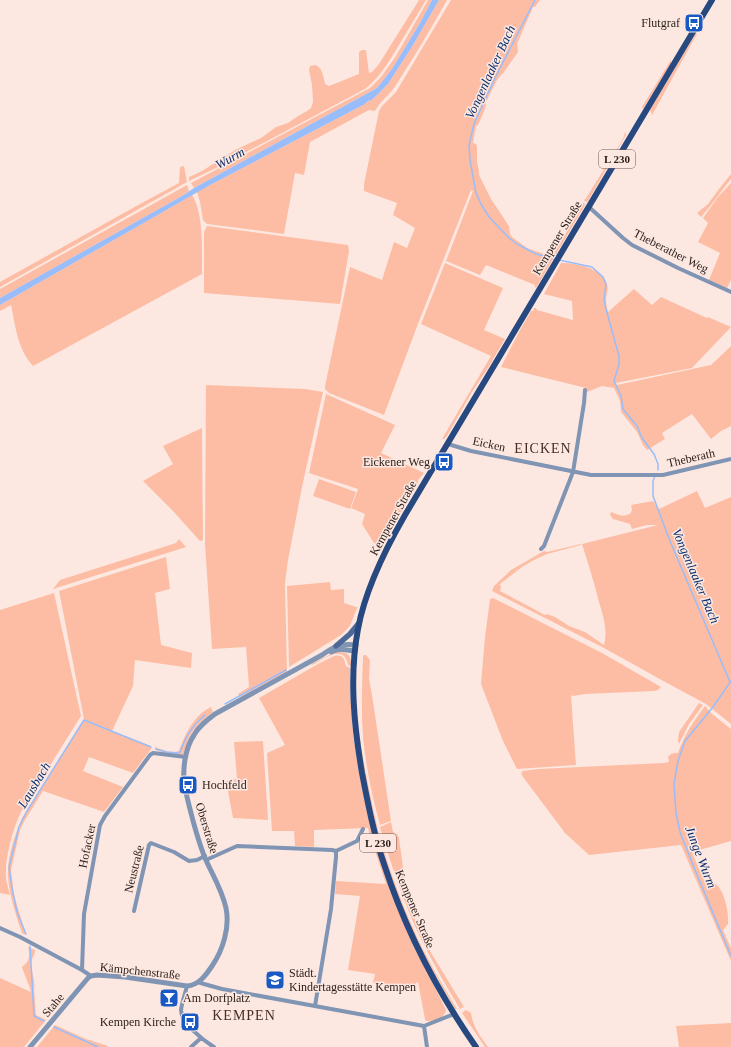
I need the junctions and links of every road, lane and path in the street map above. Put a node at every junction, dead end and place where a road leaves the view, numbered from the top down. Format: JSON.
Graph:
{"nodes":[{"id":1,"x":711,"y":1,"type":"edge"},
{"id":2,"x":589,"y":207,"type":"junction"},
{"id":3,"x":731,"y":292,"type":"edge"},
{"id":4,"x":585,"y":390,"type":"dead end"},
{"id":5,"x":448,"y":444,"type":"junction"},
{"id":6,"x":731,"y":459,"type":"edge"},
{"id":7,"x":573,"y":472,"type":"junction"},
{"id":8,"x":656,"y":475,"type":"joint"},
{"id":9,"x":541,"y":549,"type":"dead end"},
{"id":10,"x":359,"y":622,"type":"junction"},
{"id":11,"x":336,"y":646,"type":"junction"},
{"id":12,"x":355,"y":648,"type":"junction"},
{"id":13,"x":322,"y":655,"type":"junction"},
{"id":14,"x":186,"y":757,"type":"junction"},
{"id":15,"x":363,"y":829,"type":"dead end"},
{"id":16,"x":336,"y":852,"type":"junction"},
{"id":17,"x":205,"y":858,"type":"junction"},
{"id":18,"x":134,"y":911,"type":"dead end"},
{"id":19,"x":0,"y":928,"type":"edge"},
{"id":20,"x":82,"y":970,"type":"junction"},
{"id":21,"x":91,"y":976,"type":"junction"},
{"id":22,"x":198,"y":982,"type":"junction"},
{"id":23,"x":188,"y":986,"type":"junction"},
{"id":24,"x":315,"y":1006,"type":"junction"},
{"id":25,"x":454,"y":1014,"type":"junction"},
{"id":26,"x":424,"y":1026,"type":"junction"},
{"id":27,"x":201,"y":1038,"type":"junction"},
{"id":28,"x":30,"y":1047,"type":"edge"},
{"id":29,"x":191,"y":1047,"type":"edge"},
{"id":30,"x":214,"y":1047,"type":"edge"},
{"id":31,"x":427,"y":1047,"type":"edge"},
{"id":32,"x":476,"y":1047,"type":"edge"}],
"edges":[{"from":1,"to":2,"type":"main road","name":"Kempener Straße","number":"L 230"},
{"from":2,"to":3,"type":"street","name":"Theberather Weg"},
{"from":2,"to":5,"type":"main road","name":"Kempener Straße","number":"L 230"},
{"from":4,"to":7,"type":"street"},
{"from":5,"to":7,"type":"street","name":"Eicken"},
{"from":5,"to":10,"type":"main road","name":"Kempener Straße","number":"L 230"},
{"from":6,"to":8,"type":"street","name":"Theberath"},
{"from":7,"to":8,"type":"street","name":"Eicken"},
{"from":7,"to":9,"type":"street"},
{"from":10,"to":11,"type":"main road"},
{"from":10,"to":12,"type":"main road","name":"Kempener Straße","number":"L 230"},
{"from":11,"to":12,"type":"street"},
{"from":11,"to":13,"type":"street"},
{"from":12,"to":13,"type":"street"},
{"from":12,"to":25,"type":"main road","name":"Kempener Straße","number":"L 230"},
{"from":13,"to":14,"type":"street","name":"Oberstraße"},
{"from":14,"to":17,"type":"street","name":"Oberstraße"},
{"from":14,"to":20,"type":"street","name":"Hofacker"},
{"from":15,"to":16,"type":"street"},
{"from":16,"to":17,"type":"street"},
{"from":16,"to":24,"type":"street"},
{"from":17,"to":18,"type":"street","name":"Neustraße"},
{"from":17,"to":22,"type":"street","name":"Oberstraße"},
{"from":19,"to":20,"type":"street"},
{"from":20,"to":21,"type":"street"},
{"from":21,"to":23,"type":"street","name":"Kämpchenstraße"},
{"from":21,"to":28,"type":"street","name":"Stahe"},
{"from":22,"to":23,"type":"street","name":"Oberstraße"},
{"from":22,"to":24,"type":"street"},
{"from":23,"to":27,"type":"street"},
{"from":24,"to":26,"type":"street"},
{"from":25,"to":26,"type":"street"},
{"from":25,"to":32,"type":"main road","name":"Kempener Straße","number":"L 230"},
{"from":26,"to":31,"type":"street"},
{"from":27,"to":29,"type":"street"},
{"from":27,"to":30,"type":"street"}]}
